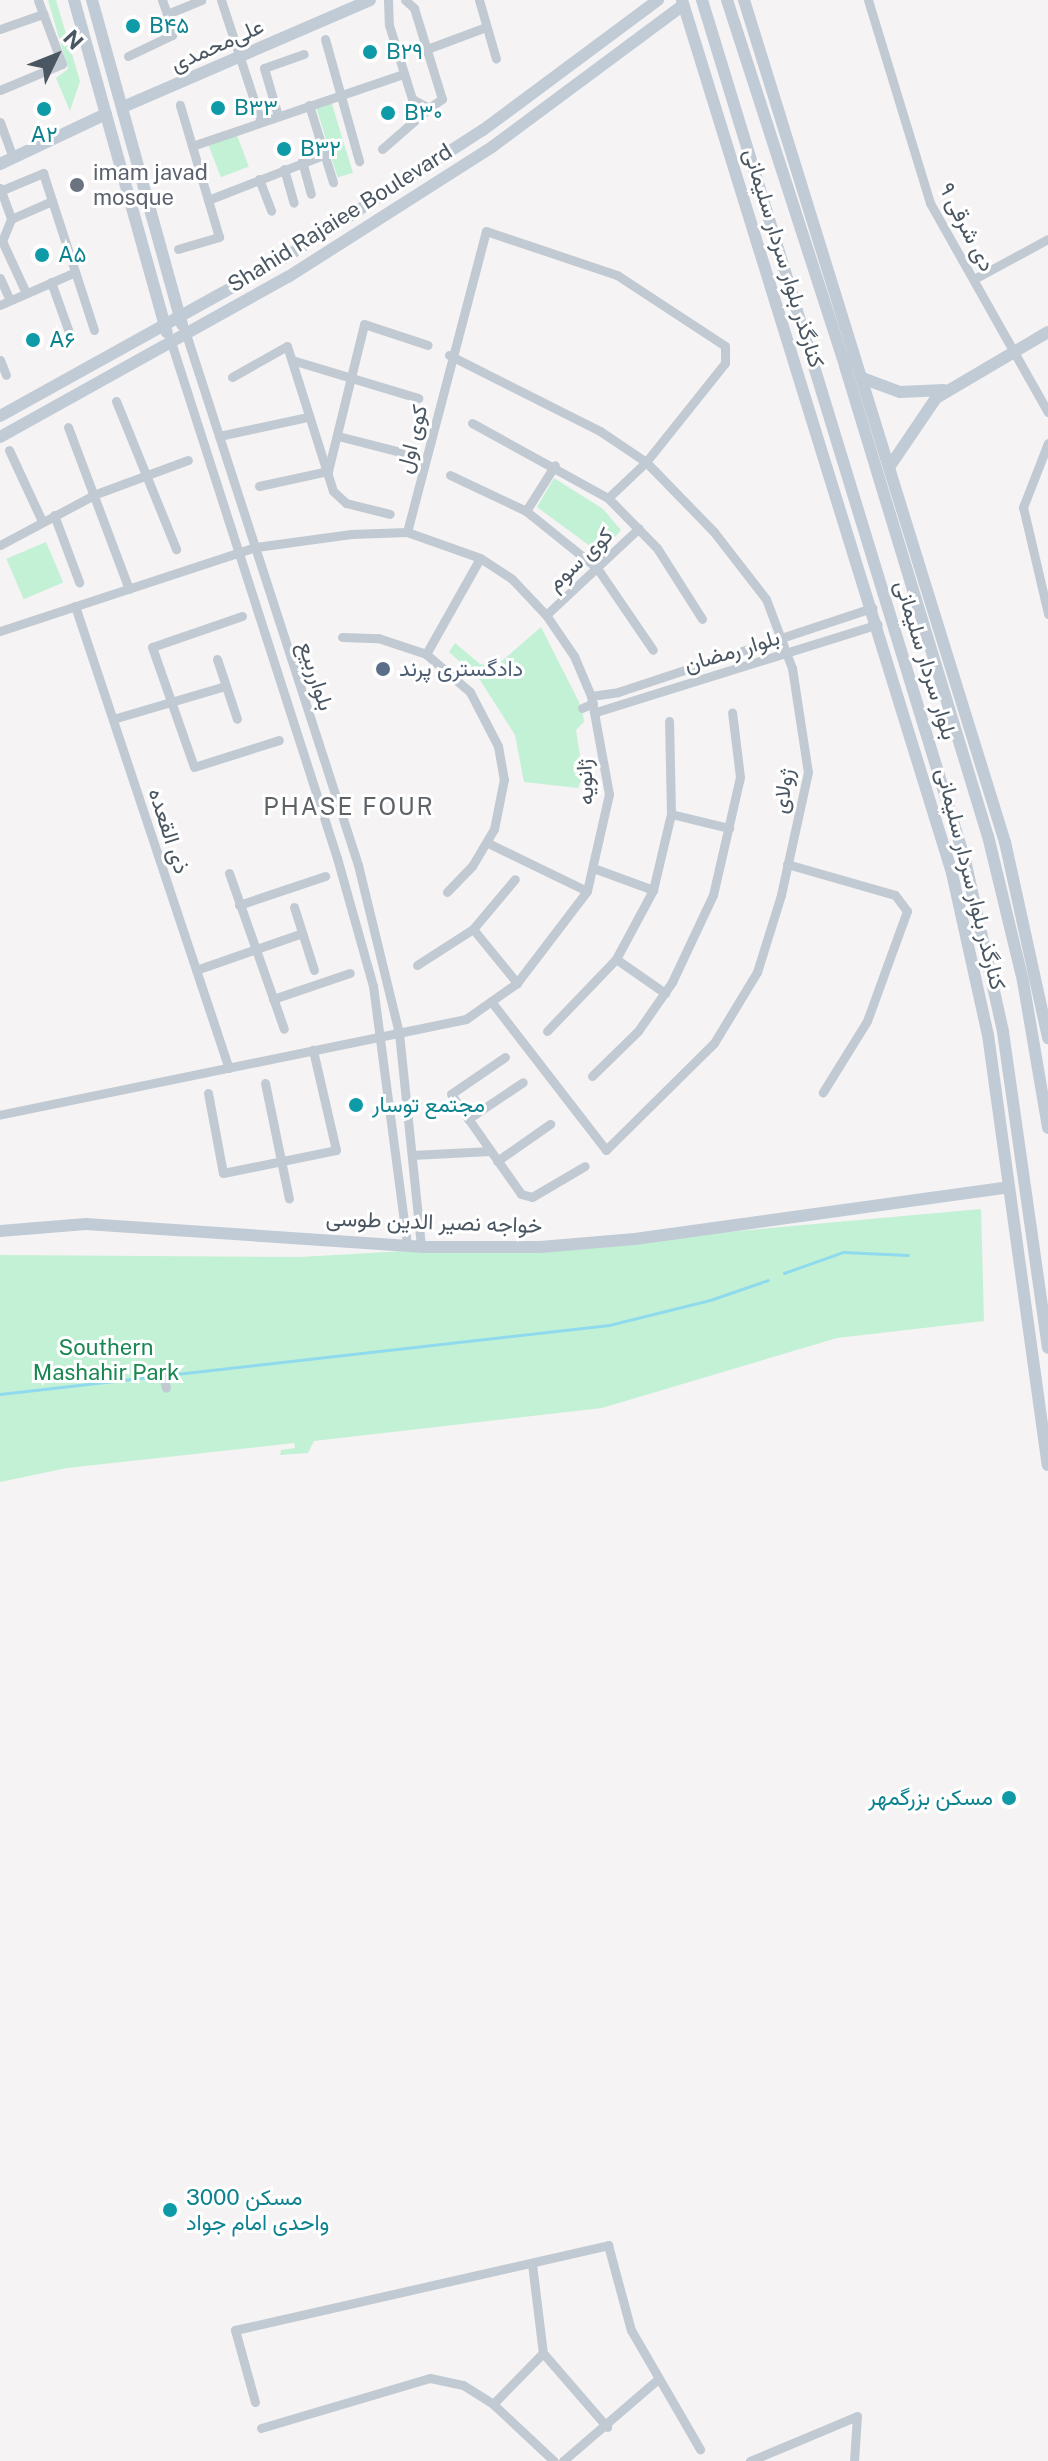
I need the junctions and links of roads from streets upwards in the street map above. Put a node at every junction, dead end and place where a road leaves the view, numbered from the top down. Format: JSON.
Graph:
{"nodes":[{"id":1,"x":38,"y":0,"type":"edge"},
{"id":2,"x":74,"y":0,"type":"edge"},
{"id":3,"x":92,"y":0,"type":"edge"},
{"id":4,"x":162,"y":0,"type":"edge"},
{"id":5,"x":201,"y":0,"type":"edge"},
{"id":6,"x":221,"y":0,"type":"edge"},
{"id":7,"x":370,"y":0,"type":"edge"},
{"id":8,"x":388,"y":0,"type":"edge"},
{"id":9,"x":405,"y":0,"type":"edge"},
{"id":10,"x":479,"y":0,"type":"edge"},
{"id":11,"x":658,"y":0,"type":"edge"},
{"id":12,"x":702,"y":0,"type":"edge"},
{"id":13,"x":727,"y":0,"type":"edge"},
{"id":14,"x":744,"y":0,"type":"edge"},
{"id":15,"x":868,"y":0,"type":"edge"},
{"id":16,"x":682,"y":3,"type":"edge"},
{"id":17,"x":43,"y":14,"type":"junction"},
{"id":18,"x":167,"y":14,"type":"junction"},
{"id":19,"x":486,"y":27,"type":"junction"},
{"id":20,"x":0,"y":29,"type":"edge"},
{"id":21,"x":325,"y":39,"type":"dead end"},
{"id":22,"x":605,"y":40,"type":"junction"},
{"id":23,"x":427,"y":49,"type":"junction"},
{"id":24,"x":304,"y":54,"type":"dead end"},
{"id":25,"x":128,"y":56,"type":"dead end"},
{"id":26,"x":241,"y":56,"type":"junction"},
{"id":27,"x":614,"y":56,"type":"junction"},
{"id":28,"x":496,"y":59,"type":"dead end"},
{"id":29,"x":404,"y":74,"type":"junction"},
{"id":30,"x":0,"y":90,"type":"edge"},
{"id":31,"x":342,"y":95,"type":"junction"},
{"id":32,"x":180,"y":105,"type":"dead end"},
{"id":33,"x":309,"y":105,"type":"junction"},
{"id":34,"x":123,"y":107,"type":"junction"},
{"id":35,"x":429,"y":108,"type":"junction"},
{"id":36,"x":106,"y":114,"type":"junction"},
{"id":37,"x":278,"y":116,"type":"junction"},
{"id":38,"x":0,"y":122,"type":"edge"},
{"id":39,"x":261,"y":122,"type":"junction"},
{"id":40,"x":192,"y":146,"type":"junction"},
{"id":41,"x":382,"y":149,"type":"dead end"},
{"id":42,"x":773,"y":151,"type":"junction"},
{"id":43,"x":750,"y":153,"type":"junction"},
{"id":44,"x":326,"y":154,"type":"junction"},
{"id":45,"x":13,"y":158,"type":"junction"},
{"id":46,"x":302,"y":161,"type":"junction"},
{"id":47,"x":359,"y":161,"type":"dead end"},
{"id":48,"x":0,"y":164,"type":"edge"},
{"id":49,"x":284,"y":169,"type":"junction"},
{"id":50,"x":259,"y":179,"type":"junction"},
{"id":51,"x":333,"y":182,"type":"dead end"},
{"id":52,"x":784,"y":186,"type":"junction"},
{"id":53,"x":0,"y":190,"type":"edge"},
{"id":54,"x":311,"y":194,"type":"dead end"},
{"id":55,"x":764,"y":196,"type":"junction"},
{"id":56,"x":208,"y":200,"type":"junction"},
{"id":57,"x":52,"y":201,"type":"junction"},
{"id":58,"x":294,"y":203,"type":"dead end"},
{"id":59,"x":271,"y":211,"type":"dead end"},
{"id":60,"x":7,"y":216,"type":"edge"},
{"id":61,"x":1048,"y":239,"type":"edge"},
{"id":62,"x":1,"y":242,"type":"edge"},
{"id":63,"x":178,"y":249,"type":"dead end"},
{"id":64,"x":75,"y":272,"type":"junction"},
{"id":65,"x":0,"y":278,"type":"edge"},
{"id":66,"x":974,"y":279,"type":"junction"},
{"id":67,"x":51,"y":282,"type":"junction"},
{"id":68,"x":172,"y":289,"type":"junction"},
{"id":69,"x":26,"y":293,"type":"junction"},
{"id":70,"x":156,"y":294,"type":"junction"},
{"id":71,"x":5,"y":303,"type":"edge"},
{"id":72,"x":179,"y":317,"type":"junction"},
{"id":73,"x":165,"y":325,"type":"junction"},
{"id":74,"x":94,"y":330,"type":"dead end"},
{"id":75,"x":1048,"y":332,"type":"edge"},
{"id":76,"x":186,"y":334,"type":"junction"},
{"id":77,"x":71,"y":338,"type":"dead end"},
{"id":78,"x":171,"y":342,"type":"junction"},
{"id":79,"x":428,"y":345,"type":"dead end"},
{"id":80,"x":1011,"y":352,"type":"junction"},
{"id":81,"x":449,"y":355,"type":"junction"},
{"id":82,"x":0,"y":360,"type":"edge"},
{"id":83,"x":292,"y":360,"type":"junction"},
{"id":84,"x":195,"y":362,"type":"junction"},
{"id":85,"x":180,"y":366,"type":"junction"},
{"id":86,"x":6,"y":375,"type":"dead end"},
{"id":87,"x":232,"y":377,"type":"dead end"},
{"id":88,"x":862,"y":378,"type":"junction"},
{"id":89,"x":352,"y":380,"type":"junction"},
{"id":90,"x":819,"y":383,"type":"junction"},
{"id":91,"x":804,"y":388,"type":"junction"},
{"id":92,"x":948,"y":390,"type":"junction"},
{"id":93,"x":418,"y":398,"type":"dead end"},
{"id":94,"x":116,"y":401,"type":"dead end"},
{"id":95,"x":1048,"y":412,"type":"edge"},
{"id":96,"x":0,"y":416,"type":"edge"},
{"id":97,"x":308,"y":417,"type":"junction"},
{"id":98,"x":472,"y":423,"type":"dead end"},
{"id":99,"x":68,"y":427,"type":"dead end"},
{"id":100,"x":219,"y":436,"type":"junction"},
{"id":101,"x":338,"y":436,"type":"junction"},
{"id":102,"x":0,"y":437,"type":"edge"},
{"id":103,"x":1048,"y":443,"type":"edge"},
{"id":104,"x":9,"y":450,"type":"dead end"},
{"id":105,"x":401,"y":452,"type":"dead end"},
{"id":106,"x":188,"y":460,"type":"dead end"},
{"id":107,"x":646,"y":462,"type":"junction"},
{"id":108,"x":555,"y":465,"type":"junction"},
{"id":109,"x":890,"y":466,"type":"junction"},
{"id":110,"x":328,"y":471,"type":"junction"},
{"id":111,"x":149,"y":475,"type":"junction"},
{"id":112,"x":450,"y":475,"type":"dead end"},
{"id":113,"x":259,"y":486,"type":"dead end"},
{"id":114,"x":96,"y":494,"type":"junction"},
{"id":115,"x":608,"y":498,"type":"junction"},
{"id":116,"x":526,"y":511,"type":"junction"},
{"id":117,"x":390,"y":514,"type":"dead end"},
{"id":118,"x":54,"y":515,"type":"junction"},
{"id":119,"x":42,"y":521,"type":"junction"},
{"id":120,"x":639,"y":528,"type":"junction"},
{"id":121,"x":407,"y":532,"type":"junction"},
{"id":122,"x":0,"y":545,"type":"edge"},
{"id":123,"x":256,"y":547,"type":"junction"},
{"id":124,"x":915,"y":548,"type":"junction"},
{"id":125,"x":176,"y":549,"type":"dead end"},
{"id":126,"x":238,"y":552,"type":"junction"},
{"id":127,"x":480,"y":558,"type":"junction"},
{"id":128,"x":597,"y":568,"type":"junction"},
{"id":129,"x":908,"y":574,"type":"junction"},
{"id":130,"x":79,"y":582,"type":"dead end"},
{"id":131,"x":129,"y":589,"type":"junction"},
{"id":132,"x":928,"y":594,"type":"junction"},
{"id":133,"x":75,"y":606,"type":"junction"},
{"id":134,"x":872,"y":608,"type":"junction"},
{"id":135,"x":1048,"y":614,"type":"edge"},
{"id":136,"x":546,"y":615,"type":"junction"},
{"id":137,"x":242,"y":616,"type":"dead end"},
{"id":138,"x":702,"y":619,"type":"dead end"},
{"id":139,"x":878,"y":624,"type":"junction"},
{"id":140,"x":0,"y":631,"type":"edge"},
{"id":141,"x":780,"y":636,"type":"junction"},
{"id":142,"x":342,"y":637,"type":"dead end"},
{"id":143,"x":653,"y":650,"type":"dead end"},
{"id":144,"x":786,"y":653,"type":"junction"},
{"id":145,"x":426,"y":654,"type":"junction"},
{"id":146,"x":217,"y":659,"type":"dead end"},
{"id":147,"x":225,"y":686,"type":"junction"},
{"id":148,"x":171,"y":702,"type":"junction"},
{"id":149,"x":593,"y":704,"type":"junction"},
{"id":150,"x":582,"y":708,"type":"dead end"},
{"id":151,"x":732,"y":712,"type":"dead end"},
{"id":152,"x":113,"y":719,"type":"junction"},
{"id":153,"x":237,"y":719,"type":"dead end"},
{"id":154,"x":669,"y":721,"type":"dead end"},
{"id":155,"x":279,"y":740,"type":"dead end"},
{"id":156,"x":671,"y":814,"type":"junction"},
{"id":157,"x":729,"y":828,"type":"junction"},
{"id":158,"x":488,"y":843,"type":"junction"},
{"id":159,"x":354,"y":853,"type":"junction"},
{"id":160,"x":337,"y":858,"type":"junction"},
{"id":161,"x":787,"y":864,"type":"junction"},
{"id":162,"x":596,"y":869,"type":"junction"},
{"id":163,"x":229,"y":873,"type":"dead end"},
{"id":164,"x":325,"y":876,"type":"dead end"},
{"id":165,"x":515,"y":879,"type":"dead end"},
{"id":166,"x":653,"y":890,"type":"junction"},
{"id":167,"x":587,"y":891,"type":"junction"},
{"id":168,"x":447,"y":892,"type":"dead end"},
{"id":169,"x":239,"y":905,"type":"junction"},
{"id":170,"x":294,"y":907,"type":"dead end"},
{"id":171,"x":473,"y":929,"type":"junction"},
{"id":172,"x":302,"y":933,"type":"junction"},
{"id":173,"x":254,"y":950,"type":"junction"},
{"id":174,"x":971,"y":953,"type":"junction"},
{"id":175,"x":616,"y":959,"type":"junction"},
{"id":176,"x":417,"y":965,"type":"dead end"},
{"id":177,"x":196,"y":970,"type":"junction"},
{"id":178,"x":314,"y":970,"type":"dead end"},
{"id":179,"x":350,"y":973,"type":"dead end"},
{"id":180,"x":517,"y":983,"type":"junction"},
{"id":181,"x":665,"y":993,"type":"junction"},
{"id":182,"x":996,"y":994,"type":"junction"},
{"id":183,"x":273,"y":999,"type":"junction"},
{"id":184,"x":491,"y":1001,"type":"junction"},
{"id":185,"x":284,"y":1029,"type":"dead end"},
{"id":186,"x":547,"y":1031,"type":"dead end"},
{"id":187,"x":399,"y":1033,"type":"junction"},
{"id":188,"x":988,"y":1035,"type":"junction"},
{"id":189,"x":380,"y":1037,"type":"junction"},
{"id":190,"x":1048,"y":1038,"type":"edge"},
{"id":191,"x":313,"y":1050,"type":"junction"},
{"id":192,"x":505,"y":1057,"type":"dead end"},
{"id":193,"x":229,"y":1068,"type":"junction"},
{"id":194,"x":592,"y":1076,"type":"dead end"},
{"id":195,"x":523,"y":1082,"type":"dead end"},
{"id":196,"x":265,"y":1083,"type":"dead end"},
{"id":197,"x":823,"y":1092,"type":"dead end"},
{"id":198,"x":208,"y":1093,"type":"dead end"},
{"id":199,"x":0,"y":1115,"type":"edge"},
{"id":200,"x":468,"y":1119,"type":"junction"},
{"id":201,"x":550,"y":1124,"type":"dead end"},
{"id":202,"x":1048,"y":1128,"type":"edge"},
{"id":203,"x":490,"y":1151,"type":"junction"},
{"id":204,"x":412,"y":1155,"type":"junction"},
{"id":205,"x":281,"y":1161,"type":"junction"},
{"id":206,"x":497,"y":1161,"type":"junction"},
{"id":207,"x":585,"y":1166,"type":"dead end"},
{"id":208,"x":1008,"y":1187,"type":"junction"},
{"id":209,"x":289,"y":1199,"type":"dead end"},
{"id":210,"x":0,"y":1231,"type":"edge"},
{"id":211,"x":407,"y":1245,"type":"junction"},
{"id":212,"x":421,"y":1246,"type":"junction"},
{"id":213,"x":1048,"y":1348,"type":"edge"},
{"id":214,"x":163,"y":1374,"type":"dead end"},
{"id":215,"x":166,"y":1388,"type":"dead end"},
{"id":216,"x":1048,"y":1465,"type":"edge"},
{"id":217,"x":532,"y":2264,"type":"junction"},
{"id":218,"x":543,"y":2353,"type":"junction"},
{"id":219,"x":658,"y":2379,"type":"junction"},
{"id":220,"x":255,"y":2402,"type":"dead end"},
{"id":221,"x":493,"y":2404,"type":"junction"},
{"id":222,"x":607,"y":2427,"type":"junction"},
{"id":223,"x":261,"y":2428,"type":"dead end"},
{"id":224,"x":700,"y":2449,"type":"dead end"},
{"id":225,"x":554,"y":2461,"type":"edge"},
{"id":226,"x":563,"y":2461,"type":"edge"},
{"id":227,"x":750,"y":2461,"type":"edge"},
{"id":228,"x":854,"y":2461,"type":"edge"}],
"edges":[{"from":1,"to":17,"type":"street"},
{"from":2,"to":36,"type":"street"},
{"from":3,"to":34,"type":"street"},
{"from":4,"to":18,"type":"street"},
{"from":5,"to":18,"type":"street"},
{"from":6,"to":26,"type":"street"},
{"from":7,"to":26,"type":"street","name":"علی‌محمدی"},
{"from":8,"to":29,"type":"street"},
{"from":9,"to":23,"type":"street"},
{"from":10,"to":19,"type":"street"},
{"from":11,"to":22,"type":"street","name":"Shahid Rajaiee Boulevard"},
{"from":12,"to":43,"type":"street","name":"بلوار سردار سلیمانی"},
{"from":13,"to":42,"type":"street","name":"بلوار سردار سلیمانی"},
{"from":14,"to":88,"type":"street","name":"کنارگذر بلوار سردار سلیمانی"},
{"from":15,"to":66,"type":"street","name":"۹ دی شرقی"},
{"from":16,"to":27,"type":"street","name":"Shahid Rajaiee Boulevard"},
{"from":16,"to":91,"type":"street","name":"کنارگذر بلوار سردار سلیمانی"},
{"from":17,"to":20,"type":"street"},
{"from":17,"to":30,"type":"street"},
{"from":18,"to":25,"type":"street"},
{"from":19,"to":23,"type":"street"},
{"from":19,"to":28,"type":"street"},
{"from":21,"to":31,"type":"street"},
{"from":22,"to":27,"type":"street"},
{"from":22,"to":72,"type":"street","name":"Shahid Rajaiee Boulevard"},
{"from":23,"to":35,"type":"street"},
{"from":24,"to":37,"type":"street"},
{"from":26,"to":34,"type":"street","name":"علی‌محمدی"},
{"from":26,"to":39,"type":"street"},
{"from":27,"to":76,"type":"street","name":"Shahid Rajaiee Boulevard"},
{"from":29,"to":31,"type":"street"},
{"from":29,"to":35,"type":"street"},
{"from":31,"to":33,"type":"street"},
{"from":31,"to":47,"type":"street"},
{"from":32,"to":40,"type":"street"},
{"from":33,"to":37,"type":"street"},
{"from":33,"to":44,"type":"street"},
{"from":34,"to":68,"type":"street"},
{"from":35,"to":41,"type":"street"},
{"from":36,"to":45,"type":"street"},
{"from":36,"to":70,"type":"street"},
{"from":37,"to":39,"type":"street"},
{"from":38,"to":45,"type":"street"},
{"from":39,"to":40,"type":"street"},
{"from":40,"to":56,"type":"street"},
{"from":42,"to":43,"type":"street"},
{"from":42,"to":52,"type":"street","name":"بلوار سردار سلیمانی"},
{"from":43,"to":55,"type":"street","name":"بلوار سردار سلیمانی"},
{"from":44,"to":46,"type":"street"},
{"from":44,"to":51,"type":"street"},
{"from":45,"to":48,"type":"street"},
{"from":46,"to":49,"type":"street"},
{"from":46,"to":54,"type":"street"},
{"from":49,"to":50,"type":"street"},
{"from":49,"to":58,"type":"street"},
{"from":50,"to":56,"type":"street"},
{"from":50,"to":59,"type":"street"},
{"from":52,"to":55,"type":"street"},
{"from":52,"to":129,"type":"street","name":"بلوار سردار سلیمانی"},
{"from":53,"to":57,"type":"street"},
{"from":53,"to":60,"type":"street"},
{"from":55,"to":90,"type":"street","name":"بلوار سردار سلیمانی"},
{"from":56,"to":63,"type":"street"},
{"from":57,"to":60,"type":"street"},
{"from":57,"to":64,"type":"street"},
{"from":60,"to":62,"type":"street"},
{"from":61,"to":66,"type":"street"},
{"from":62,"to":69,"type":"street"},
{"from":64,"to":67,"type":"street"},
{"from":64,"to":74,"type":"street"},
{"from":65,"to":71,"type":"street"},
{"from":66,"to":80,"type":"street","name":"۹ دی شرقی"},
{"from":67,"to":69,"type":"street"},
{"from":67,"to":77,"type":"street"},
{"from":68,"to":70,"type":"street"},
{"from":68,"to":72,"type":"street"},
{"from":69,"to":71,"type":"street"},
{"from":70,"to":73,"type":"street"},
{"from":72,"to":73,"type":"street","name":"Shahid Rajaiee Boulevard"},
{"from":72,"to":76,"type":"street"},
{"from":73,"to":78,"type":"street"},
{"from":73,"to":96,"type":"street","name":"Shahid Rajaiee Boulevard"},
{"from":75,"to":80,"type":"street"},
{"from":76,"to":78,"type":"street","name":"Shahid Rajaiee Boulevard"},
{"from":76,"to":84,"type":"street","name":"بلوارربیع"},
{"from":78,"to":85,"type":"street","name":"بلوارربیع"},
{"from":78,"to":102,"type":"street","name":"Shahid Rajaiee Boulevard"},
{"from":79,"to":89,"type":"street"},
{"from":80,"to":92,"type":"street"},
{"from":80,"to":95,"type":"street","name":"۹ دی شرقی"},
{"from":81,"to":107,"type":"street","name":"ژولای"},
{"from":81,"to":107,"type":"street","name":"کوی اول"},
{"from":81,"to":121,"type":"street","name":"کوی اول"},
{"from":82,"to":86,"type":"street"},
{"from":83,"to":87,"type":"street"},
{"from":83,"to":89,"type":"street"},
{"from":83,"to":97,"type":"street"},
{"from":84,"to":85,"type":"street"},
{"from":84,"to":100,"type":"street","name":"بلوارربیع"},
{"from":85,"to":126,"type":"street","name":"بلوارربیع"},
{"from":88,"to":92,"type":"street"},
{"from":88,"to":109,"type":"street","name":"کنارگذر بلوار سردار سلیمانی"},
{"from":89,"to":93,"type":"street"},
{"from":89,"to":101,"type":"street"},
{"from":90,"to":91,"type":"street"},
{"from":90,"to":182,"type":"street","name":"بلوار سردار سلیمانی"},
{"from":91,"to":134,"type":"street","name":"کنارگذر بلوار سردار سلیمانی"},
{"from":92,"to":109,"type":"street"},
{"from":94,"to":111,"type":"street"},
{"from":97,"to":100,"type":"street"},
{"from":97,"to":110,"type":"street"},
{"from":98,"to":108,"type":"street"},
{"from":99,"to":114,"type":"street"},
{"from":100,"to":123,"type":"street","name":"بلوارربیع"},
{"from":101,"to":105,"type":"street"},
{"from":101,"to":110,"type":"street"},
{"from":103,"to":135,"type":"street"},
{"from":104,"to":119,"type":"street"},
{"from":106,"to":111,"type":"street"},
{"from":107,"to":115,"type":"street"},
{"from":107,"to":141,"type":"street","name":"ژولای"},
{"from":108,"to":115,"type":"street"},
{"from":108,"to":116,"type":"street"},
{"from":109,"to":124,"type":"street","name":"کنارگذر بلوار سردار سلیمانی"},
{"from":110,"to":113,"type":"street"},
{"from":110,"to":117,"type":"street"},
{"from":111,"to":114,"type":"street"},
{"from":111,"to":125,"type":"street"},
{"from":112,"to":116,"type":"street"},
{"from":114,"to":118,"type":"street"},
{"from":114,"to":131,"type":"street"},
{"from":115,"to":120,"type":"street"},
{"from":116,"to":128,"type":"street"},
{"from":118,"to":119,"type":"street"},
{"from":118,"to":130,"type":"street"},
{"from":119,"to":122,"type":"street"},
{"from":120,"to":128,"type":"street","name":"کوی سوم"},
{"from":120,"to":138,"type":"street"},
{"from":121,"to":123,"type":"street","name":"ژانویه"},
{"from":121,"to":127,"type":"street","name":"ژانویه"},
{"from":123,"to":126,"type":"street","name":"ژانویه"},
{"from":123,"to":159,"type":"street","name":"بلوارربیع"},
{"from":124,"to":129,"type":"street"},
{"from":124,"to":132,"type":"street","name":"کنارگذر بلوار سردار سلیمانی"},
{"from":126,"to":131,"type":"street","name":"ژانویه"},
{"from":126,"to":160,"type":"street","name":"بلوارربیع"},
{"from":127,"to":136,"type":"street","name":"ژانویه"},
{"from":127,"to":145,"type":"street"},
{"from":128,"to":136,"type":"street","name":"کوی سوم"},
{"from":128,"to":143,"type":"street"},
{"from":129,"to":132,"type":"street"},
{"from":129,"to":202,"type":"street","name":"بلوار سردار سلیمانی"},
{"from":131,"to":133,"type":"street","name":"ژانویه"},
{"from":132,"to":190,"type":"street","name":"کنارگذر بلوار سردار سلیمانی"},
{"from":133,"to":140,"type":"street","name":"ژانویه"},
{"from":133,"to":152,"type":"street","name":"ذی القعده"},
{"from":134,"to":139,"type":"street","name":"کنارگذر بلوار سردار سلیمانی"},
{"from":134,"to":141,"type":"street","name":"بلوار رمضان"},
{"from":136,"to":149,"type":"street","name":"ژانویه"},
{"from":137,"to":148,"type":"street"},
{"from":139,"to":144,"type":"street","name":"بلوار رمضان"},
{"from":139,"to":174,"type":"street","name":"کنارگذر بلوار سردار سلیمانی"},
{"from":141,"to":144,"type":"street","name":"ژولای"},
{"from":141,"to":149,"type":"street","name":"بلوار رمضان"},
{"from":142,"to":145,"type":"street"},
{"from":144,"to":149,"type":"street","name":"بلوار رمضان"},
{"from":144,"to":161,"type":"street","name":"ژولای"},
{"from":145,"to":158,"type":"street"},
{"from":146,"to":147,"type":"street"},
{"from":147,"to":148,"type":"street"},
{"from":147,"to":153,"type":"street"},
{"from":148,"to":152,"type":"street"},
{"from":148,"to":155,"type":"street"},
{"from":149,"to":150,"type":"street"},
{"from":149,"to":162,"type":"street","name":"ژانویه"},
{"from":151,"to":157,"type":"street"},
{"from":152,"to":177,"type":"street","name":"ذی القعده"},
{"from":154,"to":156,"type":"street"},
{"from":156,"to":157,"type":"street"},
{"from":156,"to":166,"type":"street"},
{"from":157,"to":181,"type":"street"},
{"from":158,"to":167,"type":"street"},
{"from":158,"to":168,"type":"street"},
{"from":159,"to":160,"type":"street"},
{"from":159,"to":187,"type":"street","name":"بلوارربیع"},
{"from":160,"to":189,"type":"street","name":"بلوارربیع"},
{"from":161,"to":184,"type":"street","name":"ژولای"},
{"from":161,"to":197,"type":"street"},
{"from":162,"to":166,"type":"street"},
{"from":162,"to":167,"type":"street","name":"ژانویه"},
{"from":163,"to":169,"type":"street"},
{"from":164,"to":169,"type":"street"},
{"from":165,"to":171,"type":"street"},
{"from":166,"to":175,"type":"street"},
{"from":167,"to":180,"type":"street","name":"ژانویه"},
{"from":169,"to":173,"type":"street"},
{"from":170,"to":172,"type":"street"},
{"from":171,"to":176,"type":"street"},
{"from":171,"to":180,"type":"street"},
{"from":172,"to":173,"type":"street"},
{"from":172,"to":178,"type":"street"},
{"from":173,"to":177,"type":"street"},
{"from":173,"to":183,"type":"street"},
{"from":174,"to":182,"type":"street"},
{"from":174,"to":188,"type":"street","name":"کنارگذر بلوار سردار سلیمانی"},
{"from":175,"to":181,"type":"street"},
{"from":175,"to":186,"type":"street"},
{"from":177,"to":193,"type":"street","name":"ذی القعده"},
{"from":179,"to":183,"type":"street"},
{"from":180,"to":184,"type":"street","name":"ژانویه"},
{"from":181,"to":194,"type":"street"},
{"from":182,"to":188,"type":"street"},
{"from":182,"to":213,"type":"street","name":"بلوار سردار سلیمانی"},
{"from":183,"to":185,"type":"street"},
{"from":184,"to":187,"type":"street","name":"ژانویه"},
{"from":187,"to":189,"type":"street","name":"ژانویه"},
{"from":187,"to":204,"type":"street","name":"بلوارربیع"},
{"from":188,"to":208,"type":"street","name":"کنارگذر بلوار سردار سلیمانی"},
{"from":189,"to":191,"type":"street","name":"ژانویه"},
{"from":189,"to":211,"type":"street","name":"بلوارربیع"},
{"from":191,"to":193,"type":"street","name":"ژانویه"},
{"from":191,"to":205,"type":"street"},
{"from":192,"to":200,"type":"street"},
{"from":193,"to":199,"type":"street","name":"ژانویه"},
{"from":195,"to":200,"type":"street"},
{"from":196,"to":205,"type":"street"},
{"from":198,"to":205,"type":"street"},
{"from":200,"to":203,"type":"street"},
{"from":201,"to":206,"type":"street"},
{"from":203,"to":204,"type":"street"},
{"from":203,"to":206,"type":"street"},
{"from":204,"to":212,"type":"street","name":"بلوارربیع"},
{"from":205,"to":209,"type":"street"},
{"from":206,"to":207,"type":"street"},
{"from":208,"to":212,"type":"street","name":"خواجه نصیر الدین طوسی"},
{"from":208,"to":216,"type":"street","name":"کنارگذر بلوار سردار سلیمانی"},
{"from":210,"to":211,"type":"street","name":"خواجه نصیر الدین طوسی"},
{"from":211,"to":212,"type":"street","name":"خواجه نصیر الدین طوسی"},
{"from":214,"to":215,"type":"street"},
{"from":217,"to":218,"type":"street"},
{"from":217,"to":219,"type":"street"},
{"from":217,"to":220,"type":"street"},
{"from":218,"to":221,"type":"street"},
{"from":218,"to":222,"type":"street"},
{"from":219,"to":222,"type":"street"},
{"from":219,"to":224,"type":"street"},
{"from":221,"to":223,"type":"street"},
{"from":221,"to":225,"type":"street"},
{"from":222,"to":226,"type":"street"},
{"from":227,"to":228,"type":"street"}]}
